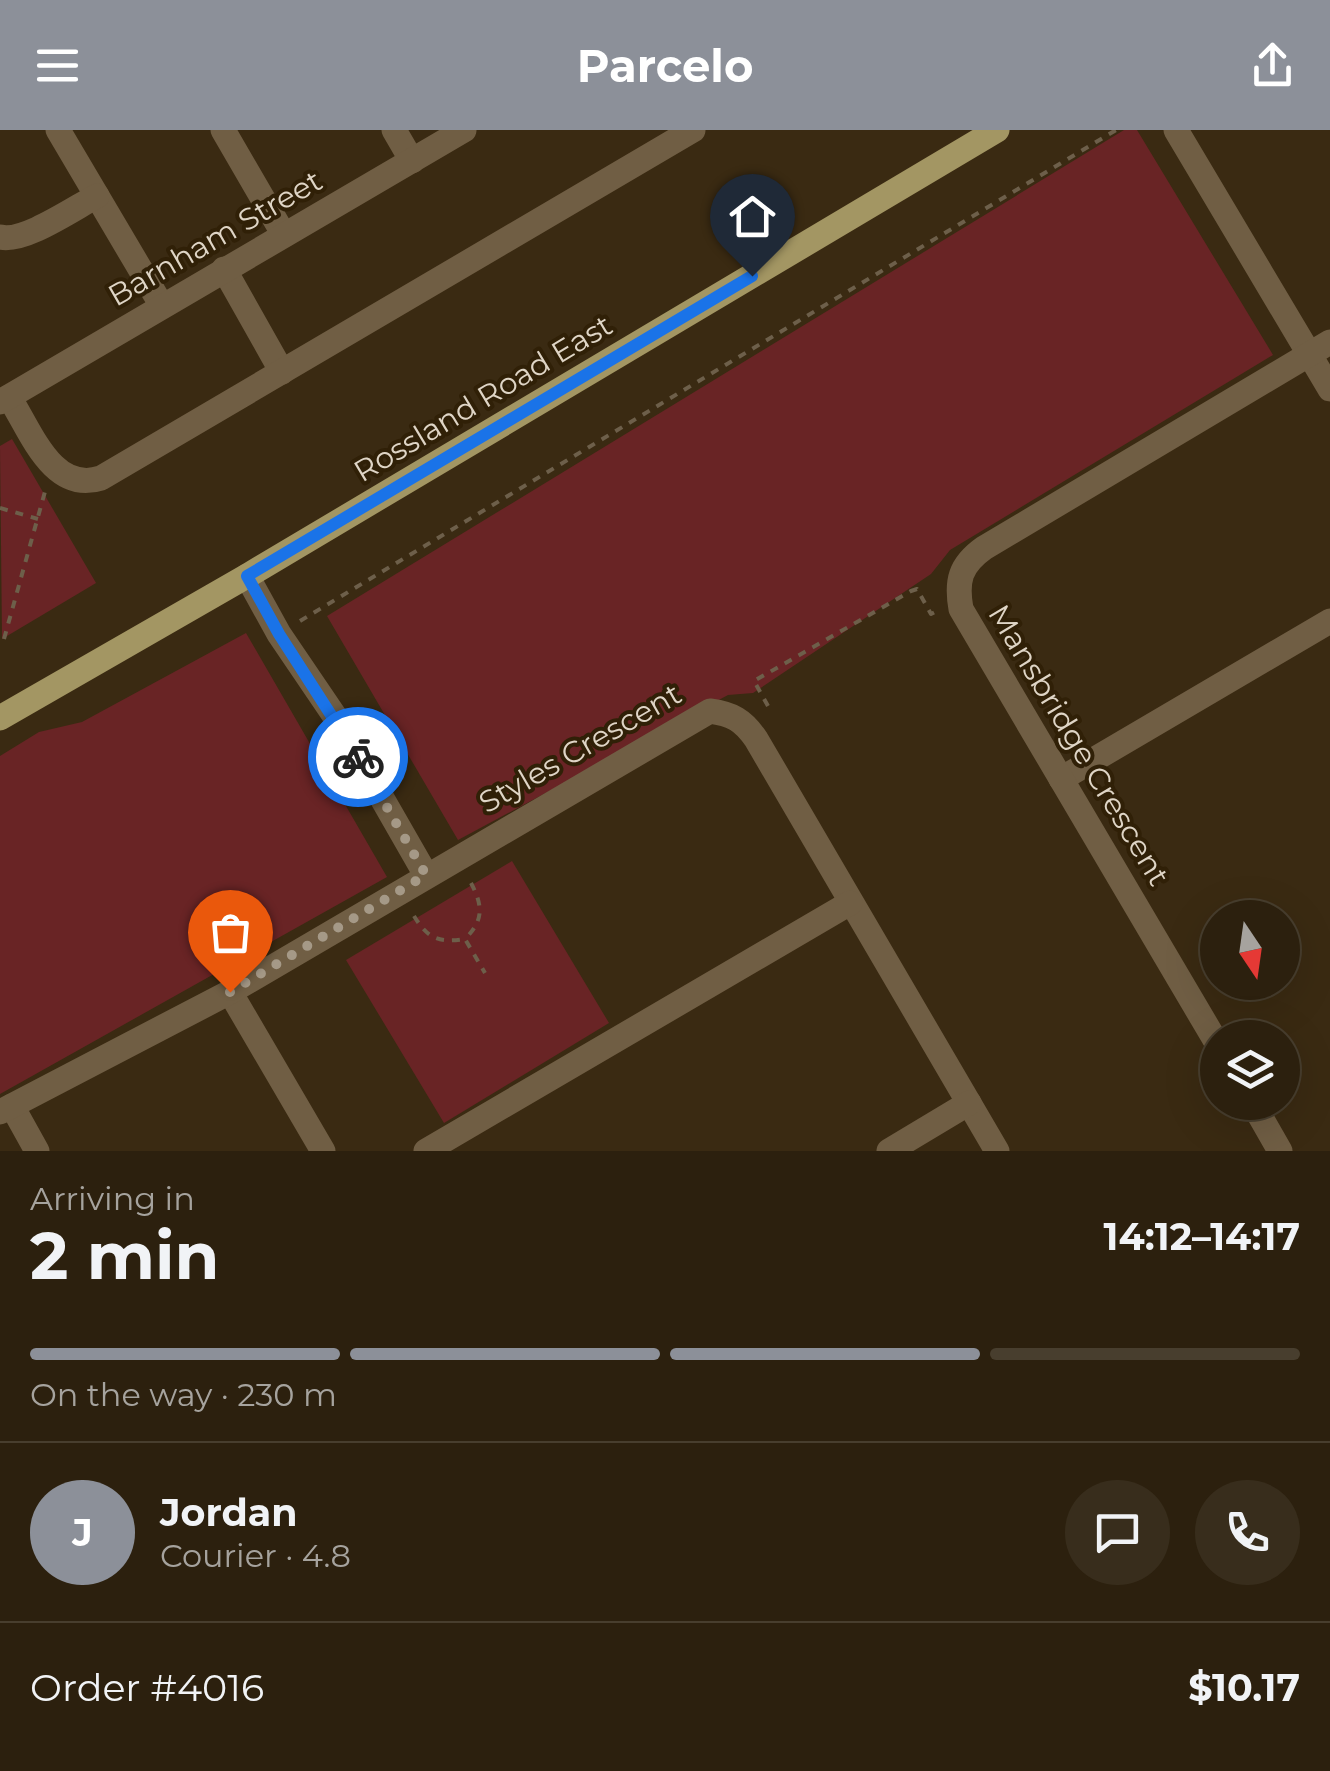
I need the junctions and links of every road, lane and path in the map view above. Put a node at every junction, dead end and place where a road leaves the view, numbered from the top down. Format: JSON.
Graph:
{"nodes":[{"id":1,"x":58,"y":130,"type":"edge"},
{"id":2,"x":223,"y":130,"type":"edge"},
{"id":3,"x":394,"y":130,"type":"edge"},
{"id":4,"x":464,"y":130,"type":"edge"},
{"id":5,"x":693,"y":130,"type":"edge"},
{"id":6,"x":996,"y":130,"type":"edge"},
{"id":7,"x":1116,"y":130,"type":"edge"},
{"id":8,"x":1176,"y":130,"type":"edge"},
{"id":9,"x":412,"y":162,"type":"junction"},
{"id":10,"x":97,"y":196,"type":"junction"},
{"id":11,"x":284,"y":235,"type":"junction"},
{"id":12,"x":0,"y":237,"type":"edge"},
{"id":13,"x":224,"y":269,"type":"junction"},
{"id":14,"x":162,"y":306,"type":"junction"},
{"id":15,"x":1320,"y":349,"type":"edge"},
{"id":16,"x":282,"y":372,"type":"junction"},
{"id":17,"x":1330,"y":389,"type":"edge"},
{"id":18,"x":5,"y":400,"type":"edge"},
{"id":19,"x":48,"y":484,"type":"dead end"},
{"id":20,"x":0,"y":508,"type":"edge"},
{"id":21,"x":38,"y":519,"type":"junction"},
{"id":22,"x":247,"y":576,"type":"junction"},
{"id":23,"x":939,"y":610,"type":"dead end"},
{"id":24,"x":1330,"y":621,"type":"edge"},
{"id":25,"x":279,"y":634,"type":"junction"},
{"id":26,"x":4,"y":639,"type":"dead end"},
{"id":27,"x":768,"y":706,"type":"dead end"},
{"id":28,"x":2,"y":710,"type":"edge"},
{"id":29,"x":1061,"y":779,"type":"junction"},
{"id":30,"x":426,"y":875,"type":"junction"},
{"id":31,"x":471,"y":883,"type":"dead end"},
{"id":32,"x":850,"y":903,"type":"junction"},
{"id":33,"x":414,"y":916,"type":"dead end"},
{"id":34,"x":465,"y":939,"type":"junction"},
{"id":35,"x":485,"y":973,"type":"dead end"},
{"id":36,"x":230,"y":992,"type":"junction"},
{"id":37,"x":1204,"y":1020,"type":"edge"},
{"id":38,"x":969,"y":1103,"type":"junction"},
{"id":39,"x":6,"y":1109,"type":"edge"},
{"id":40,"x":1262,"y":1120,"type":"edge"},
{"id":41,"x":37,"y":1151,"type":"edge"},
{"id":42,"x":323,"y":1151,"type":"edge"},
{"id":43,"x":426,"y":1151,"type":"edge"},
{"id":44,"x":888,"y":1151,"type":"edge"},
{"id":45,"x":997,"y":1151,"type":"edge"},
{"id":46,"x":1280,"y":1151,"type":"edge"}],
"edges":[{"from":1,"to":10,"type":"street"},
{"from":2,"to":11,"type":"street"},
{"from":3,"to":9,"type":"street"},
{"from":4,"to":9,"type":"street","name":"Barnham Street"},
{"from":5,"to":16,"type":"street"},
{"from":6,"to":22,"type":"main road","name":"Rossland Road East"},
{"from":7,"to":25,"type":"path"},
{"from":8,"to":15,"type":"street"},
{"from":9,"to":11,"type":"street","name":"Barnham Street"},
{"from":10,"to":12,"type":"street"},
{"from":10,"to":14,"type":"street"},
{"from":11,"to":13,"type":"street","name":"Barnham Street"},
{"from":13,"to":14,"type":"street","name":"Barnham Street"},
{"from":13,"to":16,"type":"street"},
{"from":14,"to":18,"type":"street","name":"Barnham Street"},
{"from":15,"to":17,"type":"street"},
{"from":15,"to":29,"type":"street","name":"Mansbridge Crescent"},
{"from":16,"to":18,"type":"street"},
{"from":19,"to":21,"type":"path"},
{"from":20,"to":21,"type":"path"},
{"from":21,"to":26,"type":"path"},
{"from":22,"to":25,"type":"street"},
{"from":22,"to":28,"type":"main road","name":"Rossland Road East"},
{"from":23,"to":27,"type":"path"},
{"from":24,"to":29,"type":"street"},
{"from":25,"to":30,"type":"street"},
{"from":29,"to":37,"type":"street","name":"Mansbridge Crescent"},
{"from":30,"to":32,"type":"street","name":"Styles Crescent"},
{"from":30,"to":36,"type":"street","name":"Styles Crescent"},
{"from":31,"to":34,"type":"path"},
{"from":32,"to":38,"type":"street","name":"Styles Crescent"},
{"from":32,"to":43,"type":"street"},
{"from":33,"to":34,"type":"path"},
{"from":34,"to":35,"type":"path"},
{"from":36,"to":39,"type":"street","name":"Styles Crescent"},
{"from":36,"to":42,"type":"street"},
{"from":38,"to":44,"type":"street"},
{"from":38,"to":45,"type":"street","name":"Styles Crescent"},
{"from":39,"to":41,"type":"street"},
{"from":40,"to":46,"type":"street"}]}
